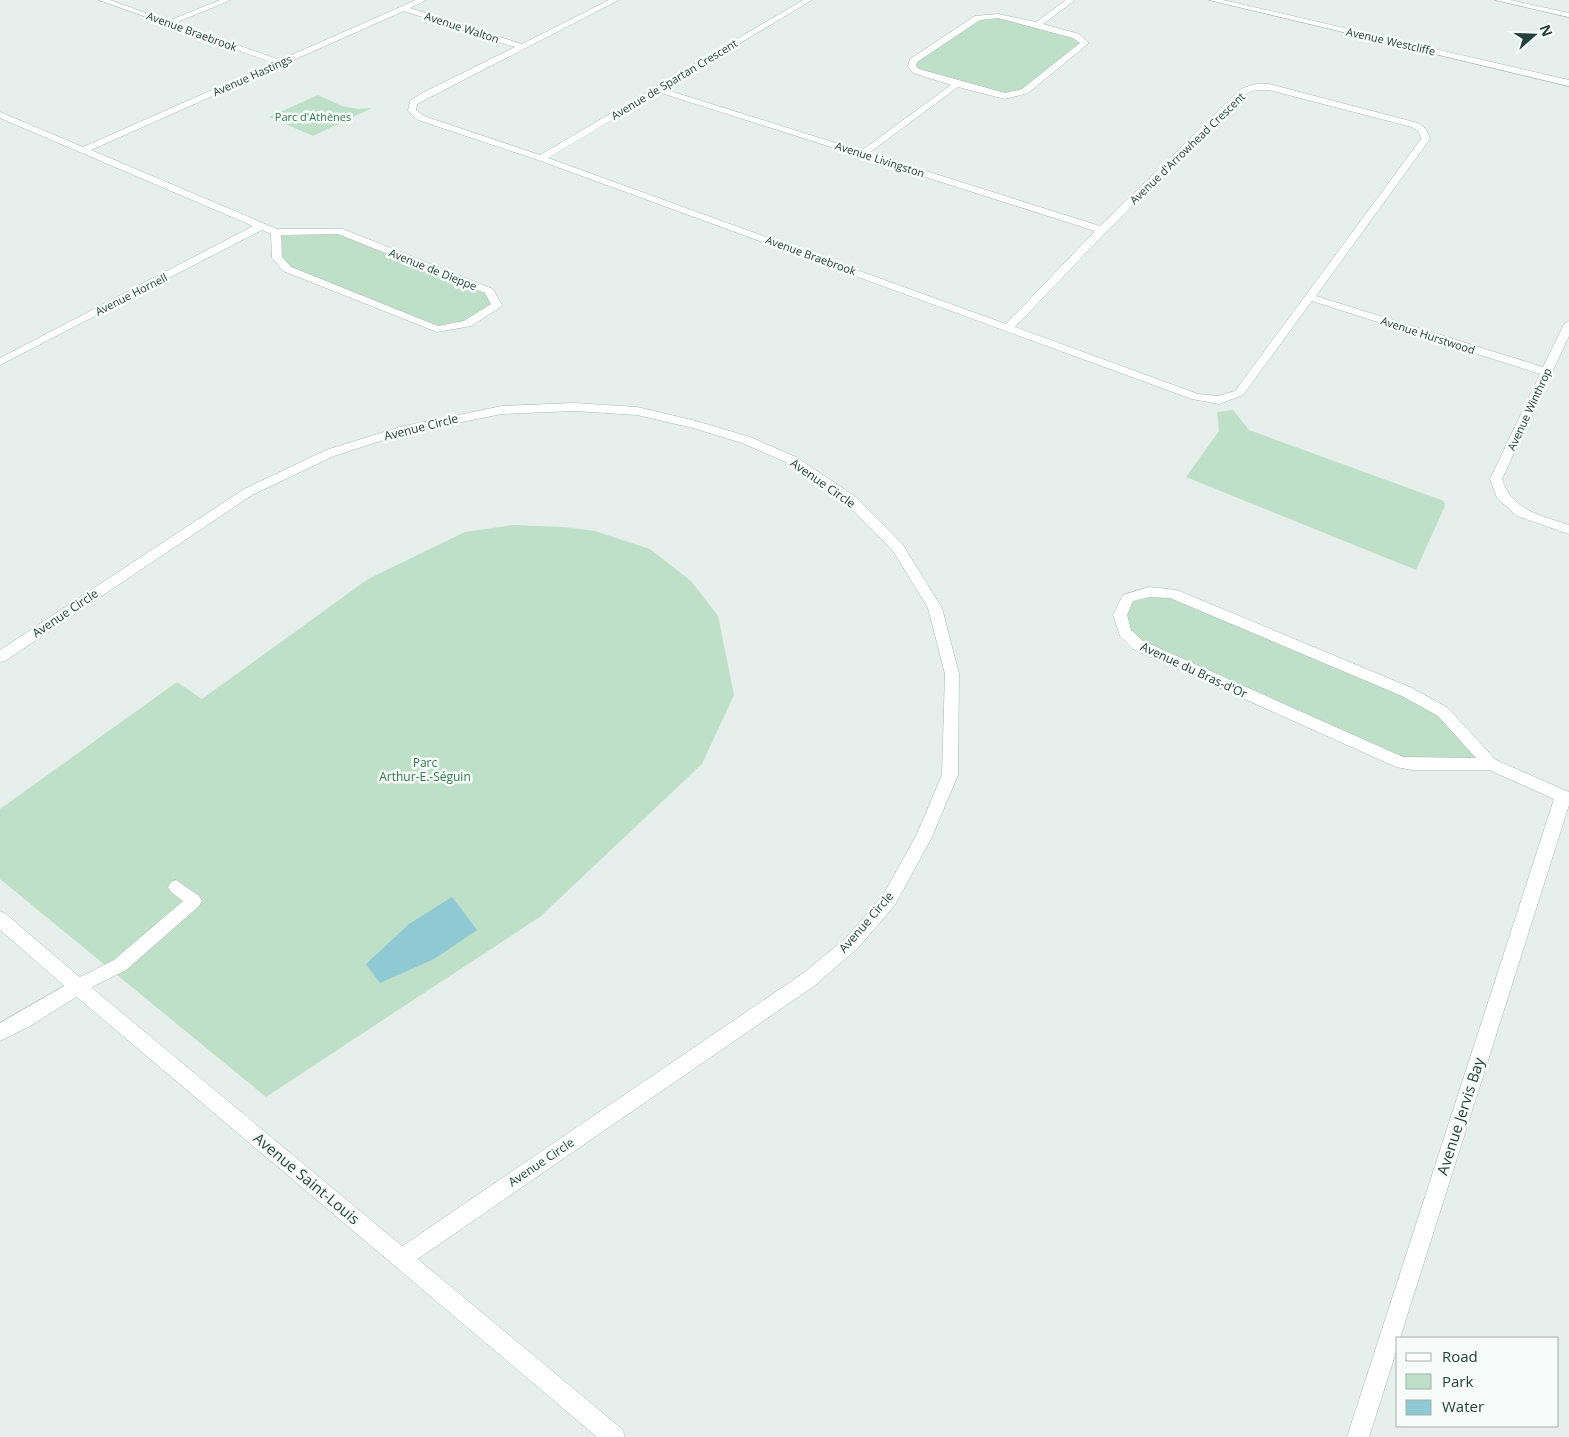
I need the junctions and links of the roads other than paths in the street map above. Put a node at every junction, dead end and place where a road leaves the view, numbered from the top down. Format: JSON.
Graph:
{"nodes":[{"id":1,"x":103,"y":0,"type":"edge"},
{"id":2,"x":226,"y":0,"type":"edge"},
{"id":3,"x":422,"y":0,"type":"edge"},
{"id":4,"x":615,"y":0,"type":"edge"},
{"id":5,"x":808,"y":0,"type":"edge"},
{"id":6,"x":1071,"y":0,"type":"edge"},
{"id":7,"x":1213,"y":0,"type":"edge"},
{"id":8,"x":1505,"y":1,"type":"edge"},
{"id":9,"x":403,"y":8,"type":"junction"},
{"id":10,"x":1569,"y":15,"type":"edge"},
{"id":11,"x":169,"y":23,"type":"junction"},
{"id":12,"x":1037,"y":25,"type":"junction"},
{"id":13,"x":521,"y":46,"type":"junction"},
{"id":14,"x":280,"y":63,"type":"junction"},
{"id":15,"x":1569,"y":83,"type":"edge"},
{"id":16,"x":957,"y":84,"type":"junction"},
{"id":17,"x":657,"y":89,"type":"junction"},
{"id":18,"x":0,"y":115,"type":"edge"},
{"id":19,"x":82,"y":151,"type":"junction"},
{"id":20,"x":863,"y":153,"type":"junction"},
{"id":21,"x":541,"y":158,"type":"junction"},
{"id":22,"x":261,"y":226,"type":"junction"},
{"id":23,"x":1102,"y":230,"type":"junction"},
{"id":24,"x":276,"y":232,"type":"junction"},
{"id":25,"x":1310,"y":297,"type":"junction"},
{"id":26,"x":1569,"y":324,"type":"edge"},
{"id":27,"x":1009,"y":327,"type":"junction"},
{"id":28,"x":0,"y":362,"type":"edge"},
{"id":29,"x":1546,"y":372,"type":"junction"},
{"id":30,"x":1219,"y":400,"type":"joint"},
{"id":31,"x":1569,"y":530,"type":"edge"},
{"id":32,"x":0,"y":657,"type":"edge"},
{"id":33,"x":1491,"y":764,"type":"junction"},
{"id":34,"x":1566,"y":797,"type":"edge"},
{"id":35,"x":176,"y":887,"type":"dead end"},
{"id":36,"x":0,"y":919,"type":"edge"},
{"id":37,"x":78,"y":986,"type":"junction"},
{"id":38,"x":0,"y":1032,"type":"edge"},
{"id":39,"x":402,"y":1258,"type":"junction"},
{"id":40,"x":614,"y":1437,"type":"edge"},
{"id":41,"x":1358,"y":1437,"type":"edge"}],
"edges":[{"from":1,"to":11,"type":"street","name":"Avenue Braebrook"},
{"from":2,"to":11,"type":"street"},
{"from":3,"to":9,"type":"street","name":"Avenue Hastings"},
{"from":4,"to":13,"type":"street"},
{"from":5,"to":17,"type":"street","name":"Avenue de Spartan Crescent"},
{"from":6,"to":12,"type":"street"},
{"from":7,"to":15,"type":"street","name":"Avenue Westcliffe"},
{"from":8,"to":10,"type":"street"},
{"from":9,"to":13,"type":"street","name":"Avenue Walton"},
{"from":9,"to":14,"type":"street","name":"Avenue Hastings"},
{"from":11,"to":14,"type":"street","name":"Avenue Braebrook"},
{"from":12,"to":16,"type":"street"},
{"from":12,"to":16,"type":"street"},
{"from":13,"to":21,"type":"street","name":"Avenue Braebrook"},
{"from":14,"to":19,"type":"street","name":"Avenue Hastings"},
{"from":16,"to":20,"type":"street"},
{"from":17,"to":20,"type":"street","name":"Avenue Livingston"},
{"from":17,"to":21,"type":"street","name":"Avenue de Spartan Crescent"},
{"from":18,"to":19,"type":"street","name":"Avenue de Dieppe"},
{"from":19,"to":22,"type":"street","name":"Avenue de Dieppe"},
{"from":20,"to":23,"type":"street","name":"Avenue Livingston"},
{"from":21,"to":27,"type":"street","name":"Avenue Braebrook"},
{"from":22,"to":24,"type":"street","name":"Avenue de Dieppe"},
{"from":22,"to":28,"type":"street","name":"Avenue Hornell"},
{"from":23,"to":25,"type":"street","name":"Avenue d'Arrowhead Crescent"},
{"from":23,"to":27,"type":"street","name":"Avenue d'Arrowhead Crescent"},
{"from":24,"to":24,"type":"street","name":"Avenue de Dieppe"},
{"from":25,"to":29,"type":"street","name":"Avenue Hurstwood"},
{"from":25,"to":30,"type":"street","name":"Avenue d'Arrowhead Crescent"},
{"from":26,"to":29,"type":"street","name":"Avenue Winthrop"},
{"from":27,"to":30,"type":"street","name":"Avenue Braebrook"},
{"from":29,"to":31,"type":"street","name":"Avenue Winthrop"},
{"from":32,"to":39,"type":"street","name":"Avenue Circle"},
{"from":33,"to":33,"type":"street","name":"Avenue du Bras-d'Or"},
{"from":33,"to":34,"type":"street","name":"Avenue du Bras-d'Or"},
{"from":34,"to":41,"type":"street","name":"Avenue Jervis Bay"},
{"from":35,"to":37,"type":"lane"},
{"from":36,"to":37,"type":"street","name":"Avenue Saint-Louis"},
{"from":37,"to":38,"type":"street"},
{"from":37,"to":39,"type":"street","name":"Avenue Saint-Louis"},
{"from":39,"to":40,"type":"street","name":"Avenue Saint-Louis"}]}
